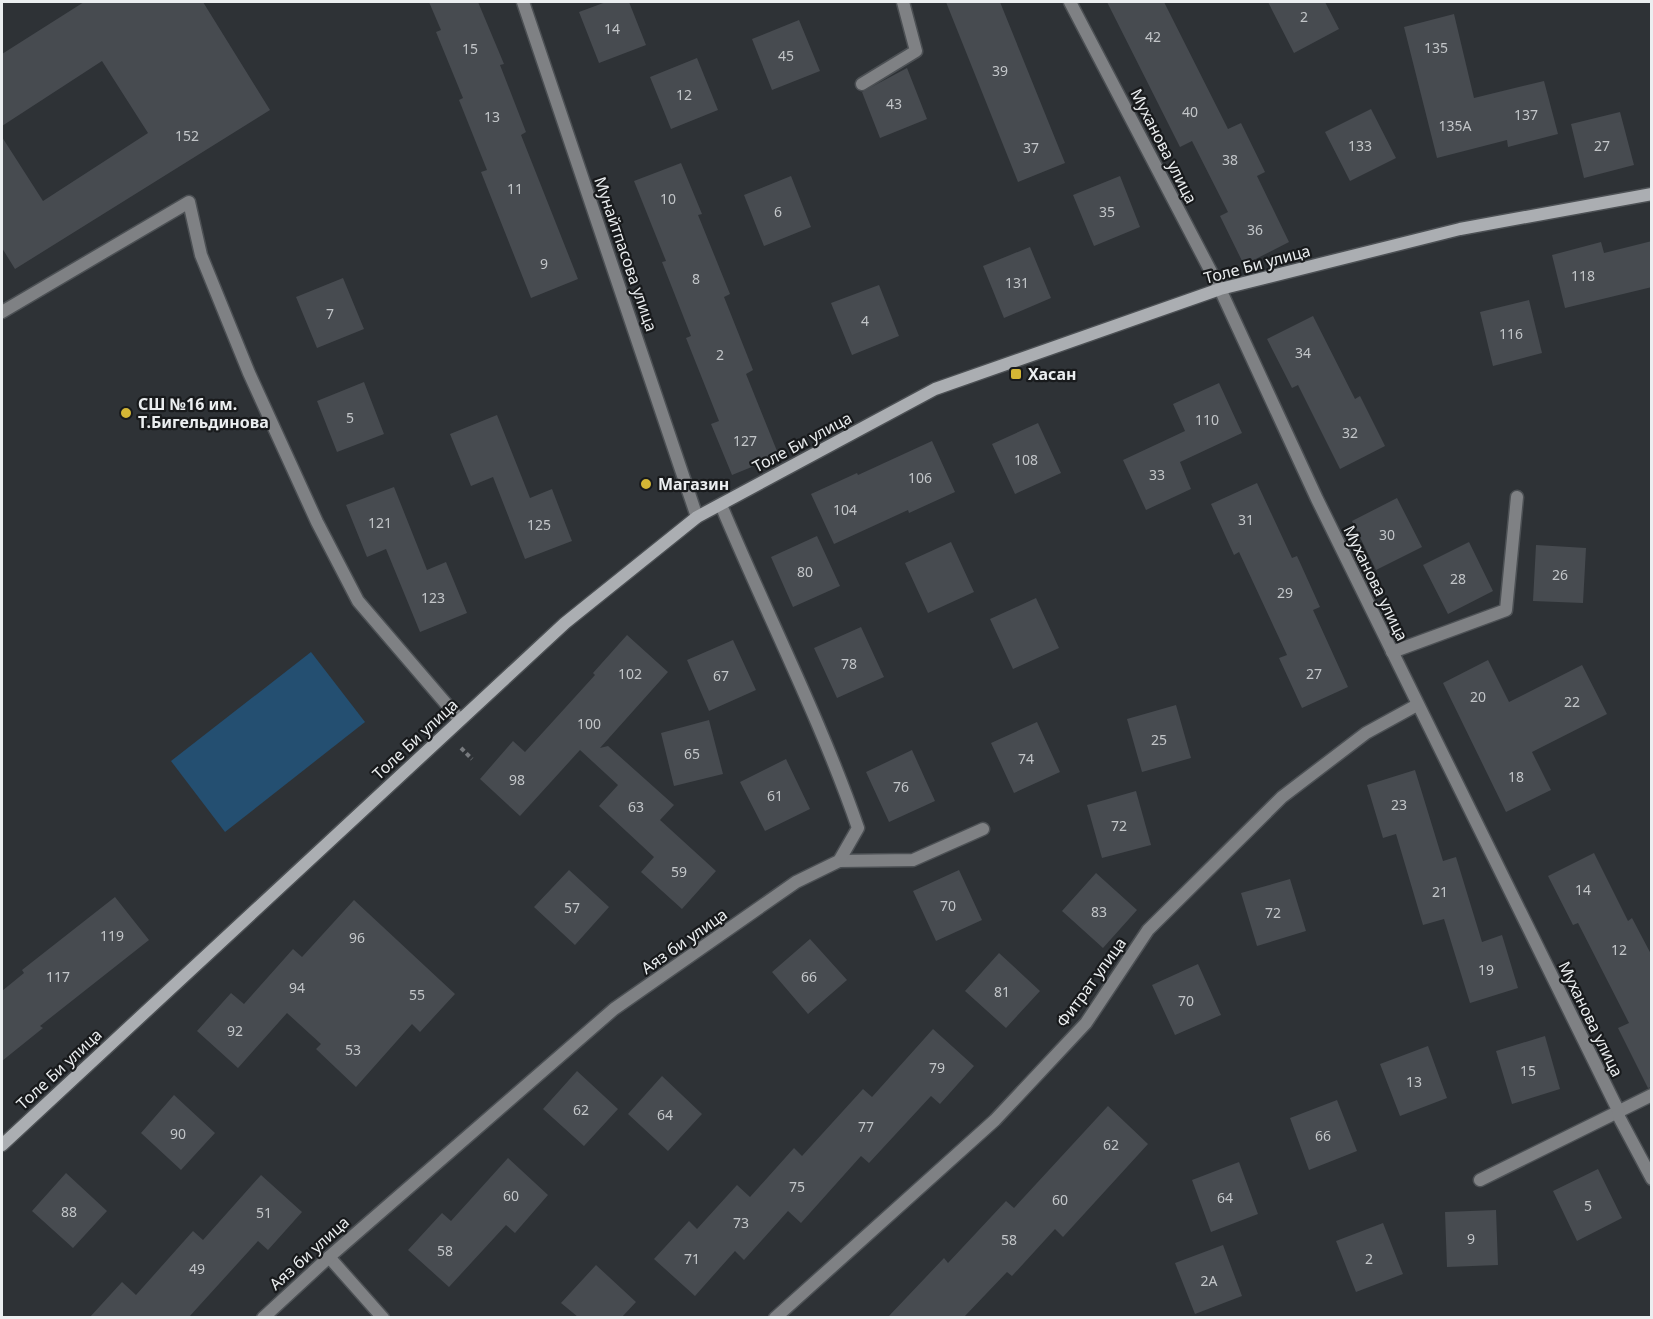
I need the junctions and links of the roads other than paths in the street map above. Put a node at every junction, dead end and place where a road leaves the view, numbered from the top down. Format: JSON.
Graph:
{"nodes":[{"id":1,"x":523,"y":2,"type":"edge"},
{"id":2,"x":903,"y":2,"type":"edge"},
{"id":3,"x":1071,"y":2,"type":"edge"},
{"id":4,"x":862,"y":84,"type":"dead end"},
{"id":5,"x":1652,"y":194,"type":"edge"},
{"id":6,"x":1220,"y":289,"type":"junction"},
{"id":7,"x":2,"y":312,"type":"edge"},
{"id":8,"x":1517,"y":497,"type":"dead end"},
{"id":9,"x":721,"y":505,"type":"junction"},
{"id":10,"x":697,"y":517,"type":"junction"},
{"id":11,"x":1392,"y":652,"type":"junction"},
{"id":12,"x":1418,"y":705,"type":"junction"},
{"id":13,"x":460,"y":720,"type":"junction"},
{"id":14,"x":983,"y":829,"type":"dead end"},
{"id":15,"x":839,"y":861,"type":"junction"},
{"id":16,"x":1652,"y":1095,"type":"edge"},
{"id":17,"x":1619,"y":1112,"type":"junction"},
{"id":18,"x":2,"y":1145,"type":"edge"},
{"id":19,"x":1652,"y":1179,"type":"edge"},
{"id":20,"x":1480,"y":1180,"type":"dead end"},
{"id":21,"x":329,"y":1257,"type":"junction"},
{"id":22,"x":263,"y":1317,"type":"edge"},
{"id":23,"x":383,"y":1317,"type":"edge"},
{"id":24,"x":775,"y":1317,"type":"edge"}],
"edges":[{"from":1,"to":10,"type":"street","name":"Мунайтпасова улица"},
{"from":2,"to":4,"type":"street"},
{"from":3,"to":6,"type":"street","name":"Муханова улица"},
{"from":5,"to":6,"type":"street","name":"Толе Би улица"},
{"from":6,"to":9,"type":"street","name":"Толе Би улица"},
{"from":6,"to":11,"type":"street","name":"Муханова улица"},
{"from":7,"to":13,"type":"street"},
{"from":8,"to":11,"type":"street"},
{"from":9,"to":10,"type":"street","name":"Толе Би улица"},
{"from":9,"to":15,"type":"street"},
{"from":10,"to":13,"type":"street","name":"Толе Би улица"},
{"from":11,"to":12,"type":"street","name":"Муханова улица"},
{"from":12,"to":17,"type":"street","name":"Муханова улица"},
{"from":12,"to":24,"type":"street","name":"Фитрат улица"},
{"from":13,"to":18,"type":"street","name":"Толе Би улица"},
{"from":14,"to":15,"type":"street"},
{"from":15,"to":21,"type":"street","name":"Аяз би улица"},
{"from":16,"to":17,"type":"street"},
{"from":17,"to":19,"type":"street","name":"Муханова улица"},
{"from":17,"to":20,"type":"street"},
{"from":21,"to":22,"type":"street","name":"Аяз би улица"},
{"from":21,"to":23,"type":"street"}]}
